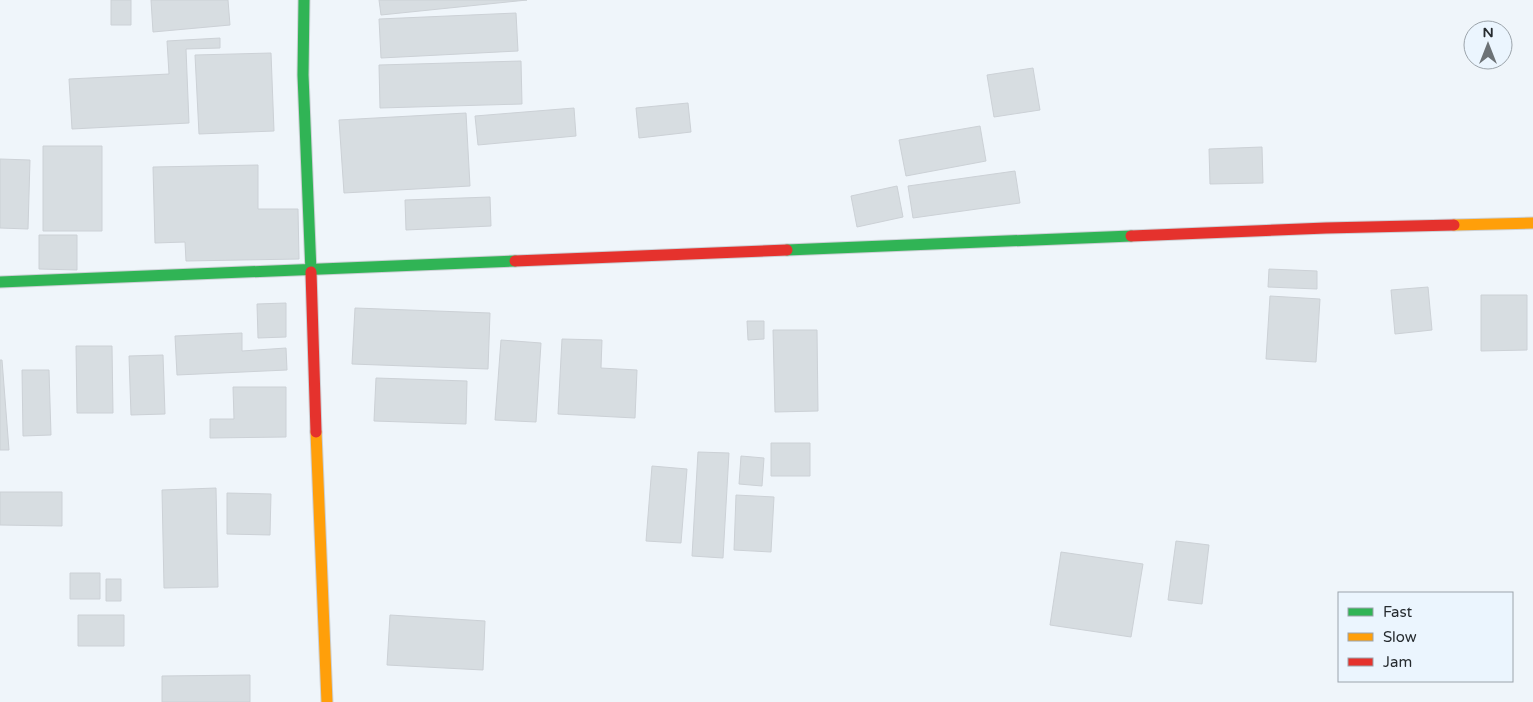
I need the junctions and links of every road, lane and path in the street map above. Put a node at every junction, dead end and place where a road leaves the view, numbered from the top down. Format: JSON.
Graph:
{"nodes":[{"id":1,"x":304,"y":0,"type":"edge"},
{"id":2,"x":1533,"y":224,"type":"edge"},
{"id":3,"x":311,"y":270,"type":"junction"},
{"id":4,"x":0,"y":282,"type":"edge"},
{"id":5,"x":327,"y":702,"type":"edge"}],
"edges":[{"from":1,"to":3,"type":"street"},
{"from":2,"to":3,"type":"street"},
{"from":3,"to":4,"type":"street"},
{"from":3,"to":5,"type":"street"}]}
